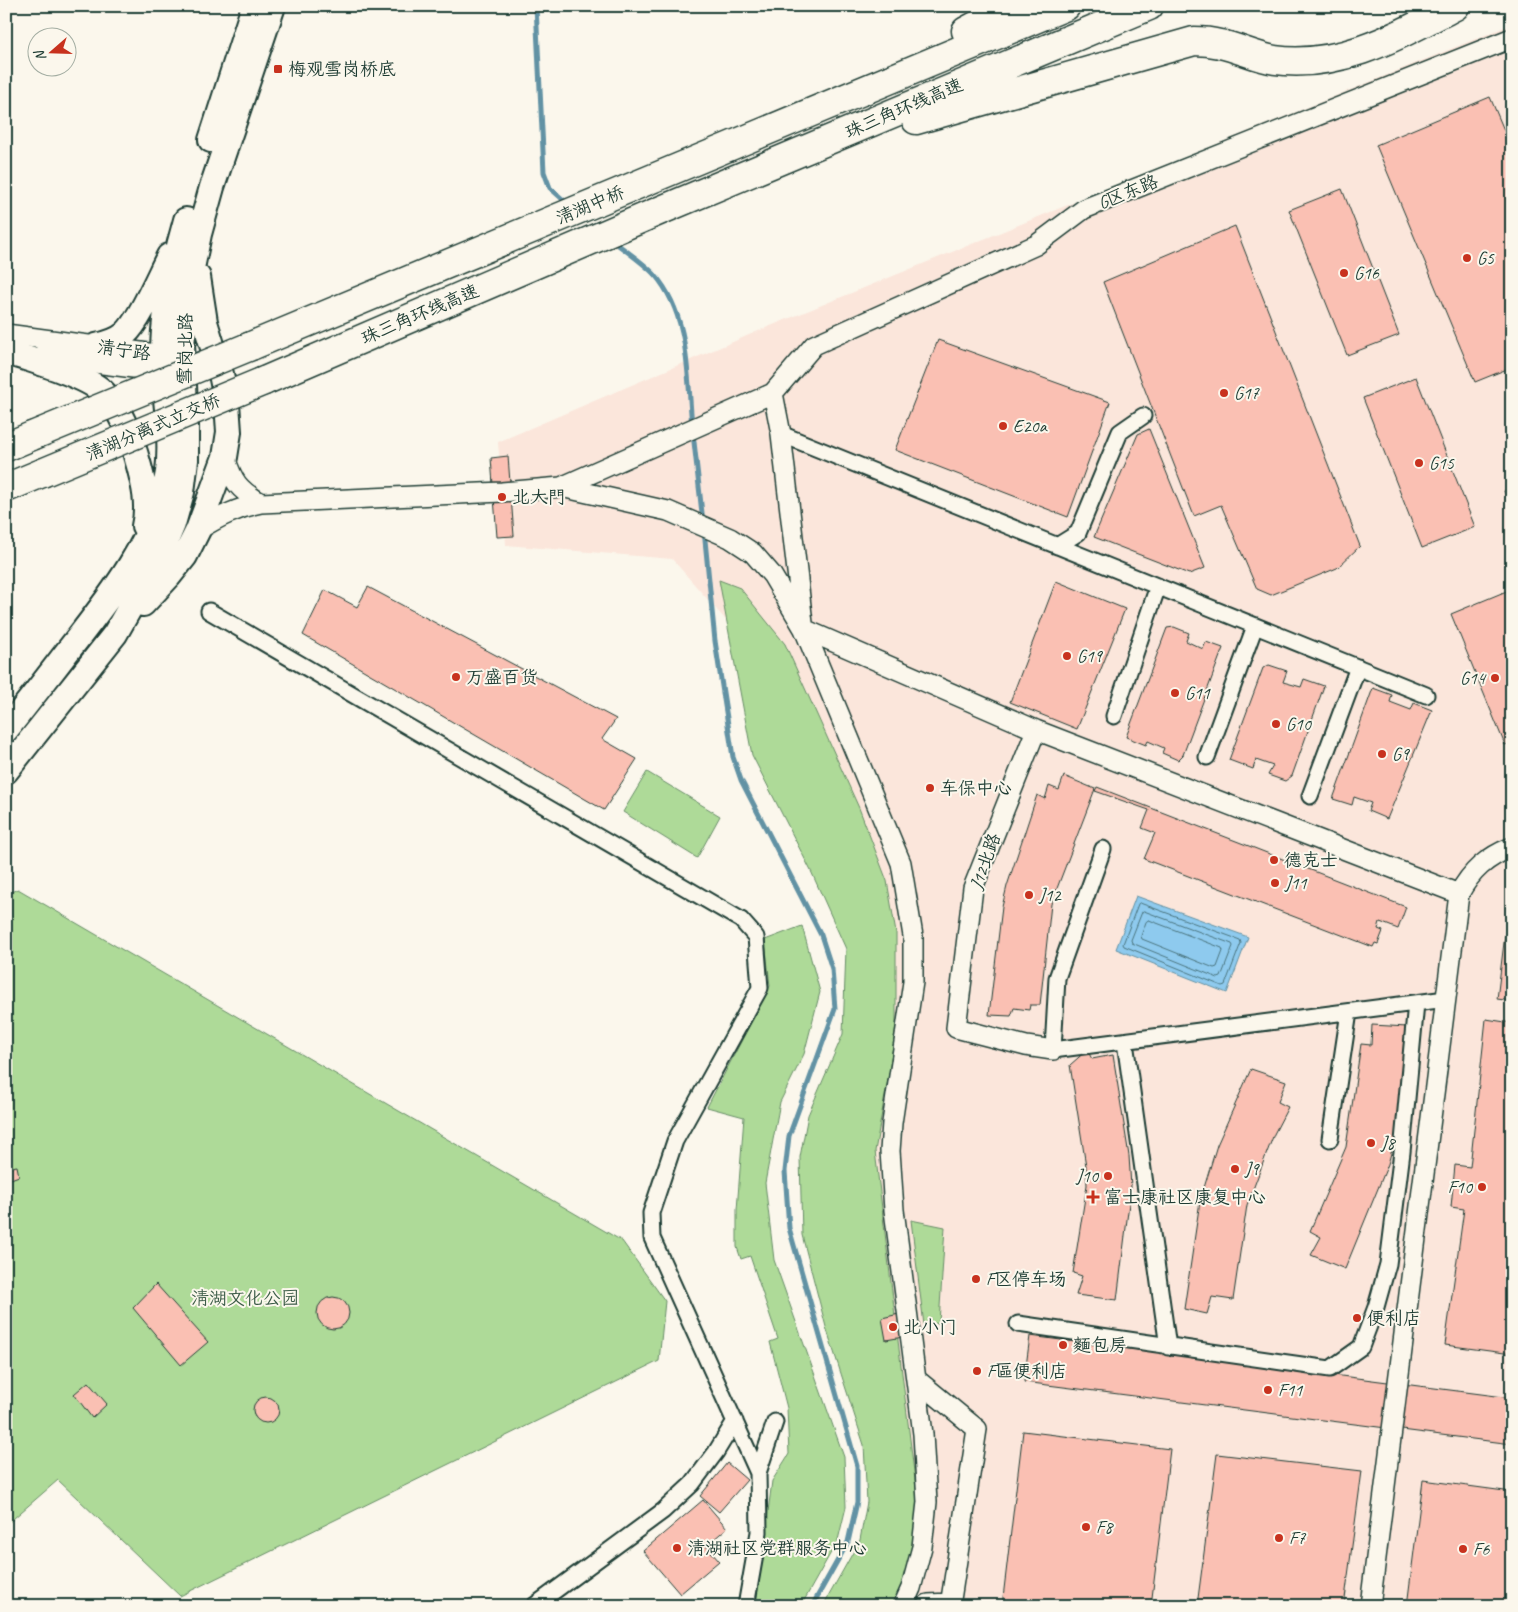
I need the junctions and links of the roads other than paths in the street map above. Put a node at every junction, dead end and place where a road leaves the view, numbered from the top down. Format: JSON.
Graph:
{"nodes":[{"id":1,"x":254,"y":6,"type":"edge"},
{"id":2,"x":273,"y":6,"type":"edge"},
{"id":3,"x":1013,"y":6,"type":"edge"},
{"id":4,"x":1066,"y":6,"type":"edge"},
{"id":5,"x":1149,"y":6,"type":"edge"},
{"id":6,"x":1455,"y":6,"type":"edge"},
{"id":7,"x":1512,"y":38,"type":"edge"},
{"id":8,"x":777,"y":128,"type":"junction"},
{"id":9,"x":790,"y":156,"type":"junction"},
{"id":10,"x":634,"y":188,"type":"joint"},
{"id":11,"x":658,"y":211,"type":"joint"},
{"id":12,"x":547,"y":223,"type":"joint"},
{"id":13,"x":191,"y":231,"type":"junction"},
{"id":14,"x":576,"y":246,"type":"joint"},
{"id":15,"x":6,"y":346,"type":"edge"},
{"id":16,"x":96,"y":346,"type":"junction"},
{"id":17,"x":251,"y":346,"type":"joint"},
{"id":18,"x":170,"y":365,"type":"junction"},
{"id":19,"x":264,"y":381,"type":"joint"},
{"id":20,"x":773,"y":393,"type":"junction"},
{"id":21,"x":1143,"y":416,"type":"dead end"},
{"id":22,"x":782,"y":434,"type":"junction"},
{"id":23,"x":6,"y":447,"type":"edge"},
{"id":24,"x":225,"y":457,"type":"junction"},
{"id":25,"x":561,"y":487,"type":"junction"},
{"id":26,"x":6,"y":488,"type":"edge"},
{"id":27,"x":261,"y":503,"type":"junction"},
{"id":28,"x":198,"y":530,"type":"junction"},
{"id":29,"x":1057,"y":546,"type":"junction"},
{"id":30,"x":139,"y":549,"type":"junction"},
{"id":31,"x":1158,"y":586,"type":"junction"},
{"id":32,"x":209,"y":611,"type":"dead end"},
{"id":33,"x":1255,"y":626,"type":"junction"},
{"id":34,"x":804,"y":629,"type":"junction"},
{"id":35,"x":115,"y":634,"type":"junction"},
{"id":36,"x":1358,"y":667,"type":"junction"},
{"id":37,"x":1426,"y":695,"type":"dead end"},
{"id":38,"x":1114,"y":716,"type":"dead end"},
{"id":39,"x":6,"y":730,"type":"edge"},
{"id":40,"x":1036,"y":730,"type":"junction"},
{"id":41,"x":1207,"y":757,"type":"dead end"},
{"id":42,"x":6,"y":771,"type":"edge"},
{"id":43,"x":1310,"y":796,"type":"dead end"},
{"id":44,"x":1512,"y":847,"type":"edge"},
{"id":45,"x":1103,"y":849,"type":"dead end"},
{"id":46,"x":1459,"y":894,"type":"junction"},
{"id":47,"x":1446,"y":998,"type":"junction"},
{"id":48,"x":1416,"y":1003,"type":"junction"},
{"id":49,"x":1349,"y":1012,"type":"junction"},
{"id":50,"x":1125,"y":1042,"type":"junction"},
{"id":51,"x":1053,"y":1050,"type":"junction"},
{"id":52,"x":1330,"y":1139,"type":"dead end"},
{"id":53,"x":1018,"y":1324,"type":"dead end"},
{"id":54,"x":1168,"y":1346,"type":"junction"},
{"id":55,"x":916,"y":1379,"type":"junction"},
{"id":56,"x":734,"y":1421,"type":"junction"},
{"id":57,"x":775,"y":1422,"type":"dead end"},
{"id":58,"x":758,"y":1474,"type":"junction"},
{"id":59,"x":950,"y":1604,"type":"edge"},
{"id":60,"x":534,"y":1606,"type":"edge"},
{"id":61,"x":746,"y":1606,"type":"edge"},
{"id":62,"x":903,"y":1606,"type":"edge"},
{"id":63,"x":926,"y":1606,"type":"edge"},
{"id":64,"x":1370,"y":1606,"type":"edge"}],
"edges":[{"from":1,"to":13,"type":"main road","name":"雪岗北路"},
{"from":2,"to":13,"type":"main road","name":"雪岗北路"},
{"from":3,"to":8,"type":"highway"},
{"from":4,"to":8,"type":"highway","name":"珠三角环线高速"},
{"from":5,"to":9,"type":"highway","name":"珠三角环线高速"},
{"from":6,"to":9,"type":"highway"},
{"from":7,"to":20,"type":"street","name":"G区东路"},
{"from":8,"to":10,"type":"highway","name":"珠三角环线高速"},
{"from":9,"to":11,"type":"highway","name":"珠三角环线高速"},
{"from":10,"to":12,"type":"highway","name":"清湖中桥"},
{"from":11,"to":14,"type":"highway","name":"清湖中桥"},
{"from":12,"to":17,"type":"highway","name":"珠三角环线高速"},
{"from":13,"to":16,"type":"main road"},
{"from":13,"to":18,"type":"main road","name":"雪岗北路"},
{"from":13,"to":24,"type":"main road"},
{"from":14,"to":19,"type":"highway","name":"珠三角环线高速"},
{"from":15,"to":16,"type":"street","name":"清宁路"},
{"from":15,"to":18,"type":"street","name":"清宁路"},
{"from":15,"to":30,"type":"main road"},
{"from":16,"to":18,"type":"street","name":"清宁路"},
{"from":17,"to":23,"type":"highway","name":"清湖分离式立交桥","bridge":true},
{"from":18,"to":30,"type":"main road","name":"雪岗北路"},
{"from":18,"to":35,"type":"main road","name":"雪岗北路"},
{"from":19,"to":26,"type":"highway","name":"清湖分离式立交桥","bridge":true},
{"from":20,"to":22,"type":"street"},
{"from":20,"to":25,"type":"street"},
{"from":21,"to":29,"type":"street"},
{"from":22,"to":29,"type":"street"},
{"from":22,"to":34,"type":"street"},
{"from":24,"to":27,"type":"street"},
{"from":24,"to":28,"type":"main road"},
{"from":25,"to":27,"type":"street"},
{"from":25,"to":34,"type":"street"},
{"from":27,"to":28,"type":"street"},
{"from":28,"to":35,"type":"main road"},
{"from":29,"to":31,"type":"street"},
{"from":30,"to":39,"type":"main road","name":"雪岗北路"},
{"from":31,"to":33,"type":"street"},
{"from":31,"to":38,"type":"street"},
{"from":32,"to":56,"type":"street"},
{"from":33,"to":36,"type":"street"},
{"from":33,"to":41,"type":"street"},
{"from":34,"to":40,"type":"street"},
{"from":34,"to":55,"type":"street"},
{"from":35,"to":42,"type":"main road","name":"雪岗北路"},
{"from":36,"to":37,"type":"street"},
{"from":36,"to":43,"type":"street"},
{"from":40,"to":46,"type":"street"},
{"from":40,"to":51,"type":"street","name":"J12北路"},
{"from":44,"to":46,"type":"street"},
{"from":45,"to":51,"type":"street"},
{"from":46,"to":47,"type":"street"},
{"from":47,"to":48,"type":"street"},
{"from":47,"to":64,"type":"street"},
{"from":48,"to":49,"type":"street"},
{"from":48,"to":54,"type":"street"},
{"from":49,"to":50,"type":"street"},
{"from":49,"to":52,"type":"street"},
{"from":50,"to":51,"type":"street"},
{"from":50,"to":54,"type":"street"},
{"from":53,"to":54,"type":"street"},
{"from":55,"to":59,"type":"street"},
{"from":55,"to":62,"type":"street"},
{"from":56,"to":58,"type":"street"},
{"from":56,"to":60,"type":"street"},
{"from":57,"to":58,"type":"street"},
{"from":58,"to":61,"type":"street"},
{"from":59,"to":63,"type":"street"}]}
